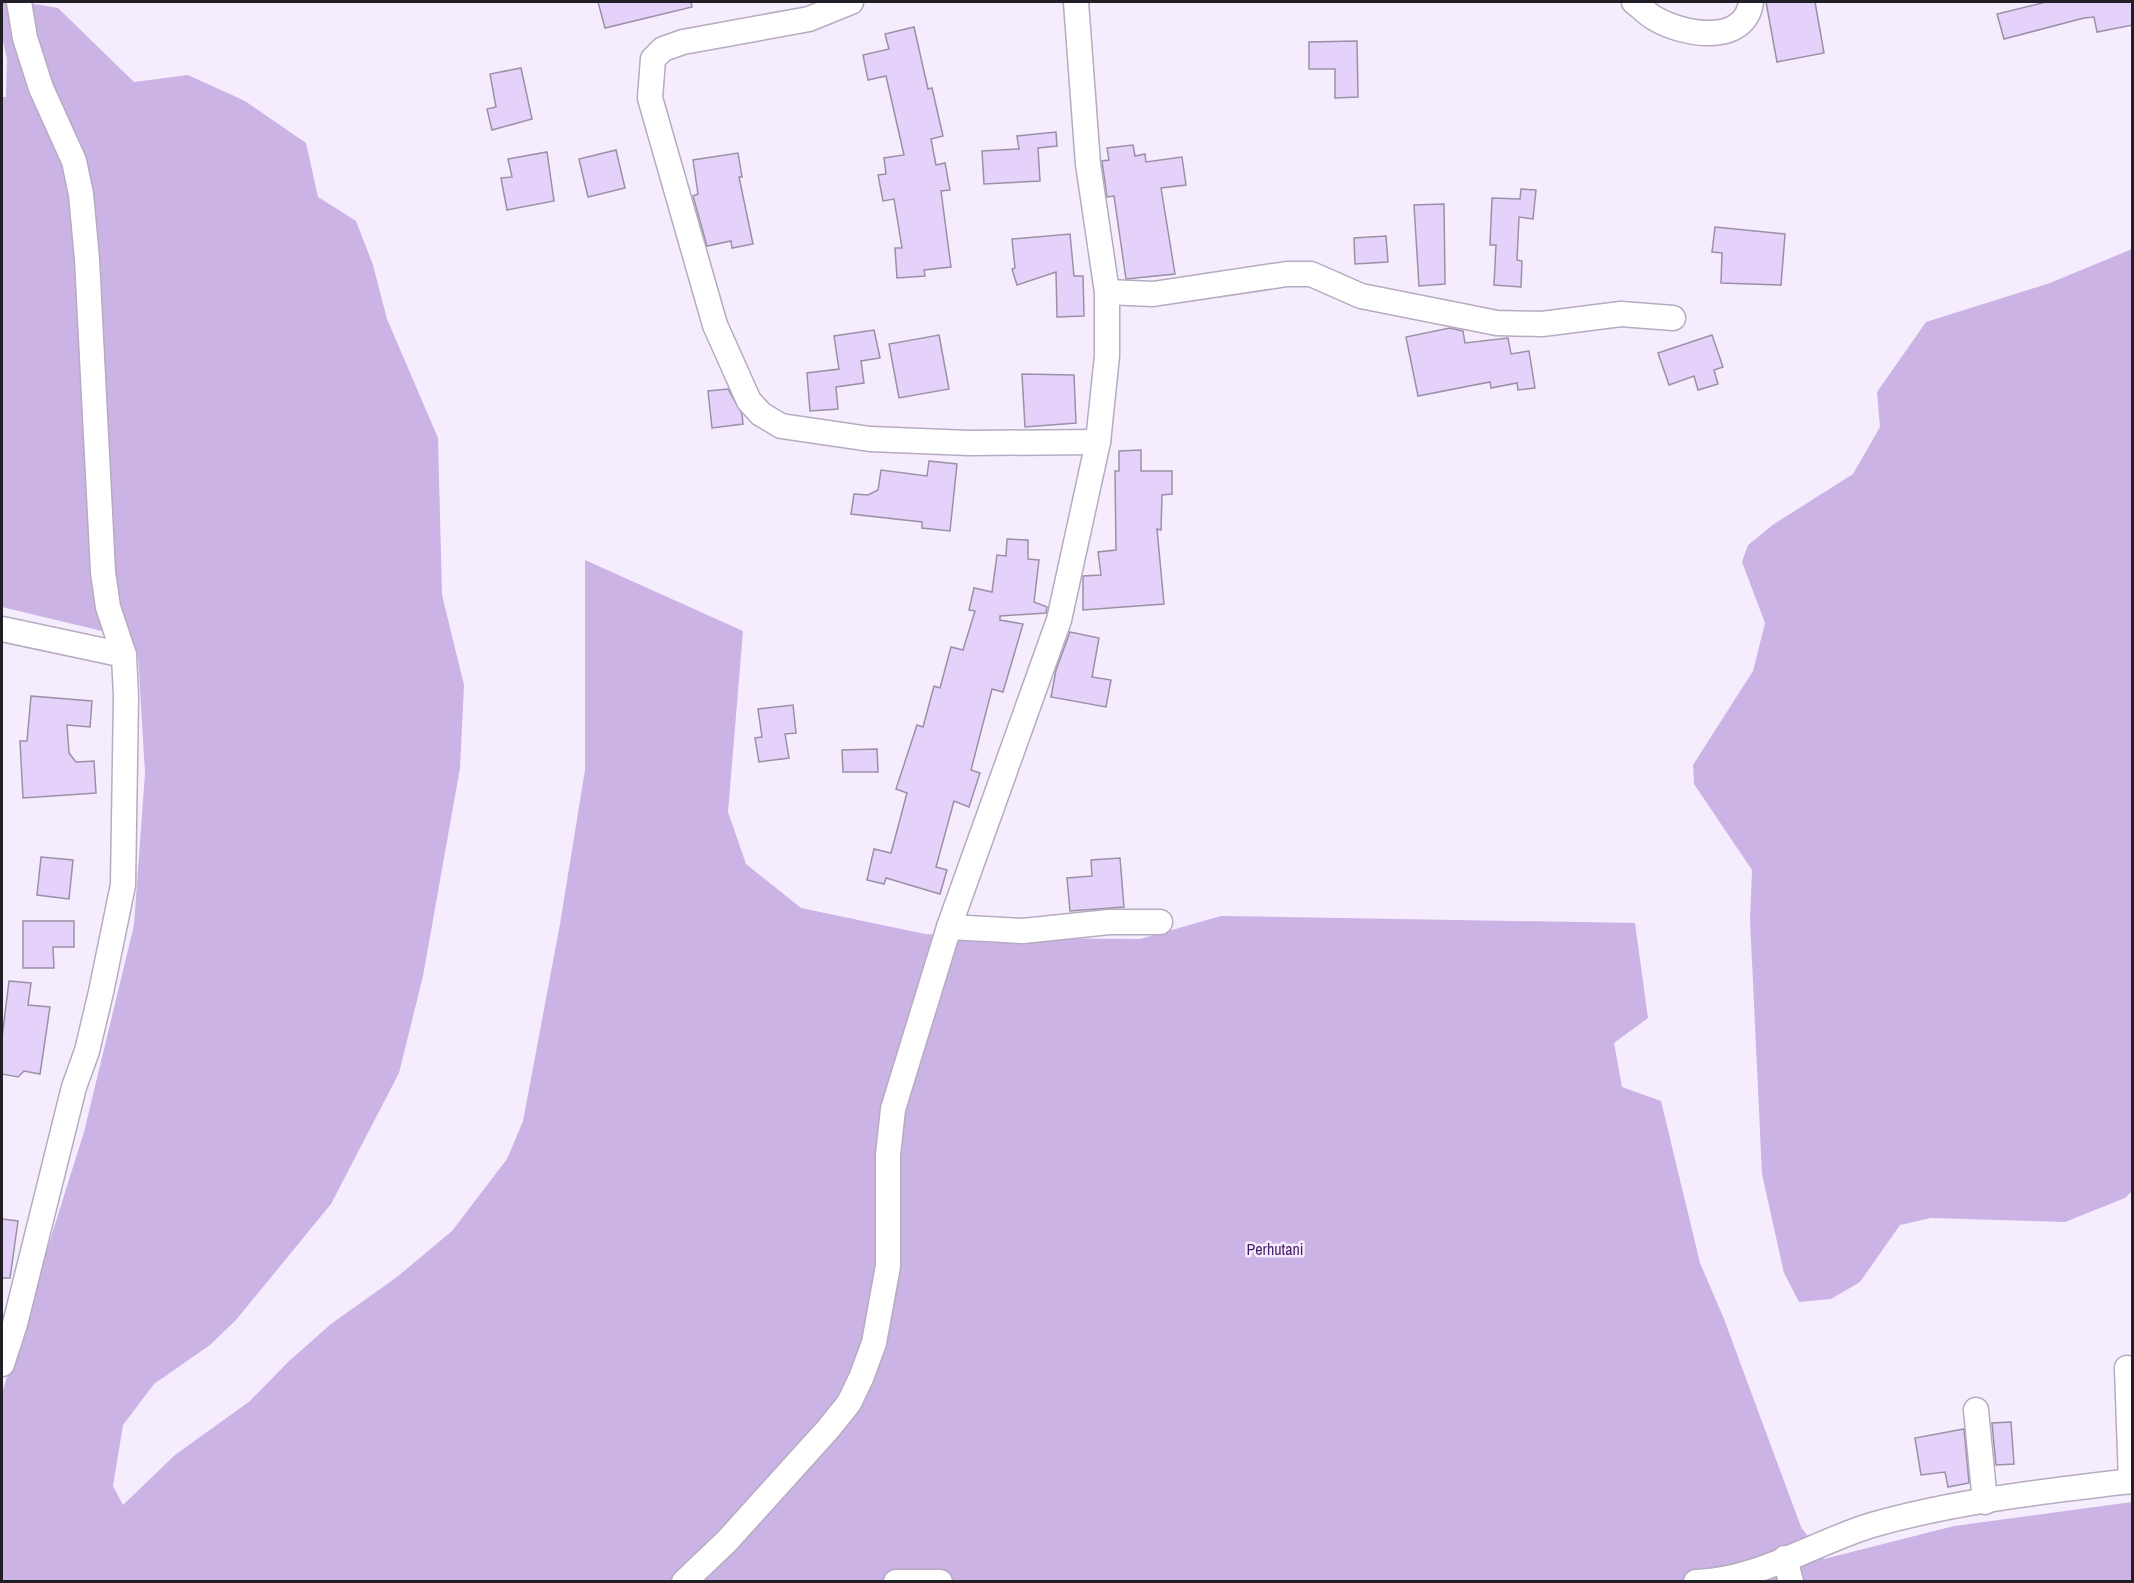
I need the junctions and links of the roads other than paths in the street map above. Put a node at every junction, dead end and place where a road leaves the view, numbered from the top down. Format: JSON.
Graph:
{"nodes":[{"id":1,"x":20,"y":2,"type":"edge"},
{"id":2,"x":851,"y":2,"type":"edge"},
{"id":3,"x":1076,"y":2,"type":"edge"},
{"id":4,"x":1634,"y":2,"type":"edge"},
{"id":5,"x":1751,"y":2,"type":"edge"},
{"id":6,"x":1107,"y":292,"type":"junction"},
{"id":7,"x":1673,"y":318,"type":"dead end"},
{"id":8,"x":1098,"y":442,"type":"junction"},
{"id":9,"x":2,"y":629,"type":"edge"},
{"id":10,"x":124,"y":655,"type":"junction"},
{"id":11,"x":1160,"y":922,"type":"dead end"},
{"id":12,"x":949,"y":927,"type":"junction"},
{"id":13,"x":2,"y":1364,"type":"edge"},
{"id":14,"x":2127,"y":1368,"type":"dead end"},
{"id":15,"x":1976,"y":1410,"type":"dead end"},
{"id":16,"x":2132,"y":1481,"type":"edge"},
{"id":17,"x":1985,"y":1502,"type":"junction"},
{"id":18,"x":1785,"y":1558,"type":"junction"},
{"id":19,"x":684,"y":1581,"type":"edge"},
{"id":20,"x":896,"y":1581,"type":"edge"},
{"id":21,"x":940,"y":1581,"type":"edge"},
{"id":22,"x":1696,"y":1581,"type":"edge"},
{"id":23,"x":1791,"y":1581,"type":"edge"}],
"edges":[{"from":1,"to":10,"type":"street"},
{"from":2,"to":8,"type":"street"},
{"from":3,"to":6,"type":"street"},
{"from":4,"to":5,"type":"street"},
{"from":6,"to":7,"type":"street"},
{"from":6,"to":8,"type":"street"},
{"from":8,"to":12,"type":"street"},
{"from":9,"to":10,"type":"street"},
{"from":10,"to":13,"type":"street"},
{"from":11,"to":12,"type":"street"},
{"from":12,"to":19,"type":"street"},
{"from":14,"to":16,"type":"street"},
{"from":15,"to":17,"type":"street"},
{"from":16,"to":17,"type":"street"},
{"from":17,"to":18,"type":"street"},
{"from":18,"to":22,"type":"street"},
{"from":18,"to":23,"type":"street"},
{"from":20,"to":21,"type":"street"}]}
